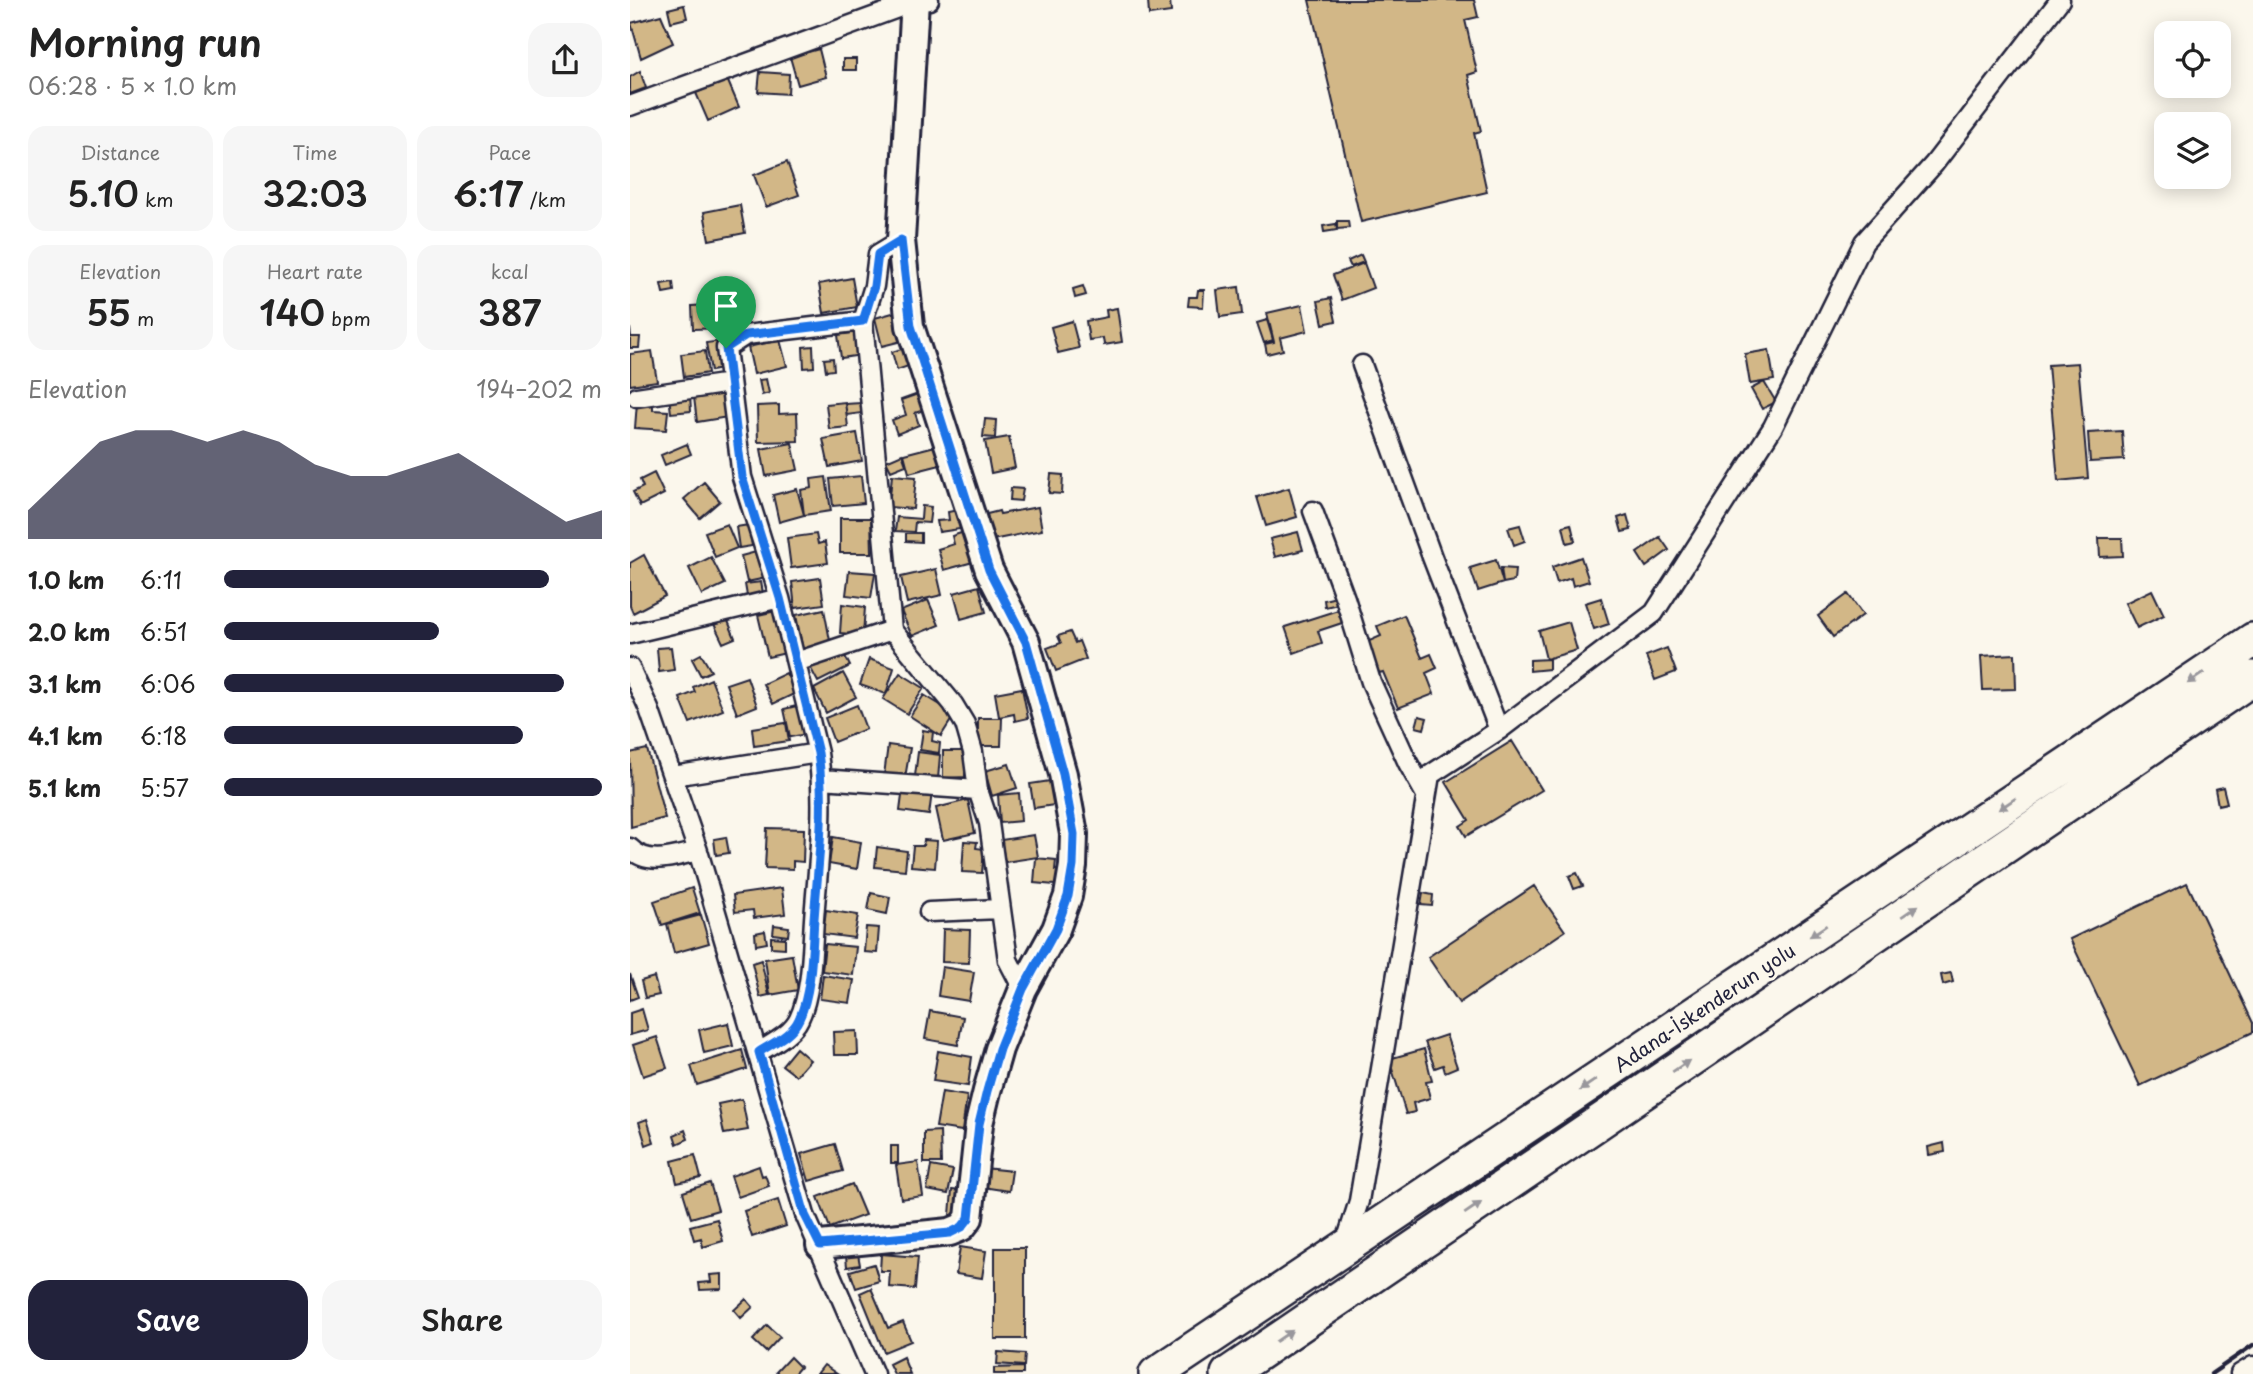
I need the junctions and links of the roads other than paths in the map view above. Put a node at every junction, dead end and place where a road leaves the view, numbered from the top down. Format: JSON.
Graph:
{"nodes":[{"id":1,"x":2060,"y":0,"type":"edge"},
{"id":2,"x":920,"y":1,"type":"edge"},
{"id":3,"x":630,"y":106,"type":"edge"},
{"id":4,"x":901,"y":240,"type":"junction"},
{"id":5,"x":863,"y":321,"type":"junction"},
{"id":6,"x":1362,"y":365,"type":"dead end"},
{"id":7,"x":730,"y":383,"type":"junction"},
{"id":8,"x":637,"y":397,"type":"dead end"},
{"id":9,"x":1313,"y":512,"type":"dead end"},
{"id":10,"x":780,"y":598,"type":"junction"},
{"id":11,"x":892,"y":630,"type":"junction"},
{"id":12,"x":630,"y":634,"type":"edge"},
{"id":13,"x":2253,"y":640,"type":"edge"},
{"id":14,"x":796,"y":662,"type":"junction"},
{"id":15,"x":630,"y":667,"type":"edge"},
{"id":16,"x":2253,"y":678,"type":"edge"},
{"id":17,"x":1499,"y":730,"type":"junction"},
{"id":18,"x":818,"y":753,"type":"junction"},
{"id":19,"x":673,"y":776,"type":"junction"},
{"id":20,"x":821,"y":779,"type":"junction"},
{"id":21,"x":978,"y":790,"type":"junction"},
{"id":22,"x":1426,"y":795,"type":"junction"},
{"id":23,"x":630,"y":848,"type":"edge"},
{"id":24,"x":698,"y":851,"type":"junction"},
{"id":25,"x":1000,"y":909,"type":"junction"},
{"id":26,"x":929,"y":912,"type":"dead end"},
{"id":27,"x":1023,"y":989,"type":"junction"},
{"id":28,"x":759,"y":1052,"type":"junction"},
{"id":29,"x":820,"y":1245,"type":"junction"},
{"id":30,"x":1344,"y":1248,"type":"junction"},
{"id":31,"x":2253,"y":1366,"type":"edge"},
{"id":32,"x":874,"y":1374,"type":"edge"},
{"id":33,"x":1156,"y":1374,"type":"edge"},
{"id":34,"x":1228,"y":1374,"type":"edge"},
{"id":35,"x":2240,"y":1374,"type":"edge"}],
"edges":[{"from":1,"to":17,"type":"street"},
{"from":2,"to":3,"type":"street"},
{"from":2,"to":4,"type":"street"},
{"from":4,"to":5,"type":"street"},
{"from":4,"to":27,"type":"street"},
{"from":5,"to":7,"type":"street"},
{"from":5,"to":11,"type":"street"},
{"from":6,"to":17,"type":"street"},
{"from":7,"to":8,"type":"street"},
{"from":7,"to":10,"type":"street"},
{"from":9,"to":22,"type":"street"},
{"from":10,"to":12,"type":"street"},
{"from":10,"to":14,"type":"street"},
{"from":11,"to":14,"type":"street"},
{"from":11,"to":21,"type":"street"},
{"from":13,"to":30,"type":"highway","name":"Adana-İskenderun yolu","one_way":true},
{"from":14,"to":18,"type":"street"},
{"from":15,"to":19,"type":"street"},
{"from":34,"to":16,"type":"highway","one_way":true},
{"from":17,"to":22,"type":"street"},
{"from":18,"to":19,"type":"street"},
{"from":18,"to":20,"type":"street"},
{"from":19,"to":24,"type":"street"},
{"from":20,"to":21,"type":"street"},
{"from":20,"to":28,"type":"street"},
{"from":21,"to":25,"type":"street"},
{"from":22,"to":30,"type":"street"},
{"from":23,"to":24,"type":"street"},
{"from":24,"to":28,"type":"street"},
{"from":25,"to":26,"type":"street"},
{"from":25,"to":27,"type":"street"},
{"from":27,"to":29,"type":"street"},
{"from":28,"to":29,"type":"street"},
{"from":29,"to":32,"type":"street"},
{"from":30,"to":33,"type":"highway","name":"Adana-İskenderun yolu"},
{"from":31,"to":35,"type":"street"}]}
